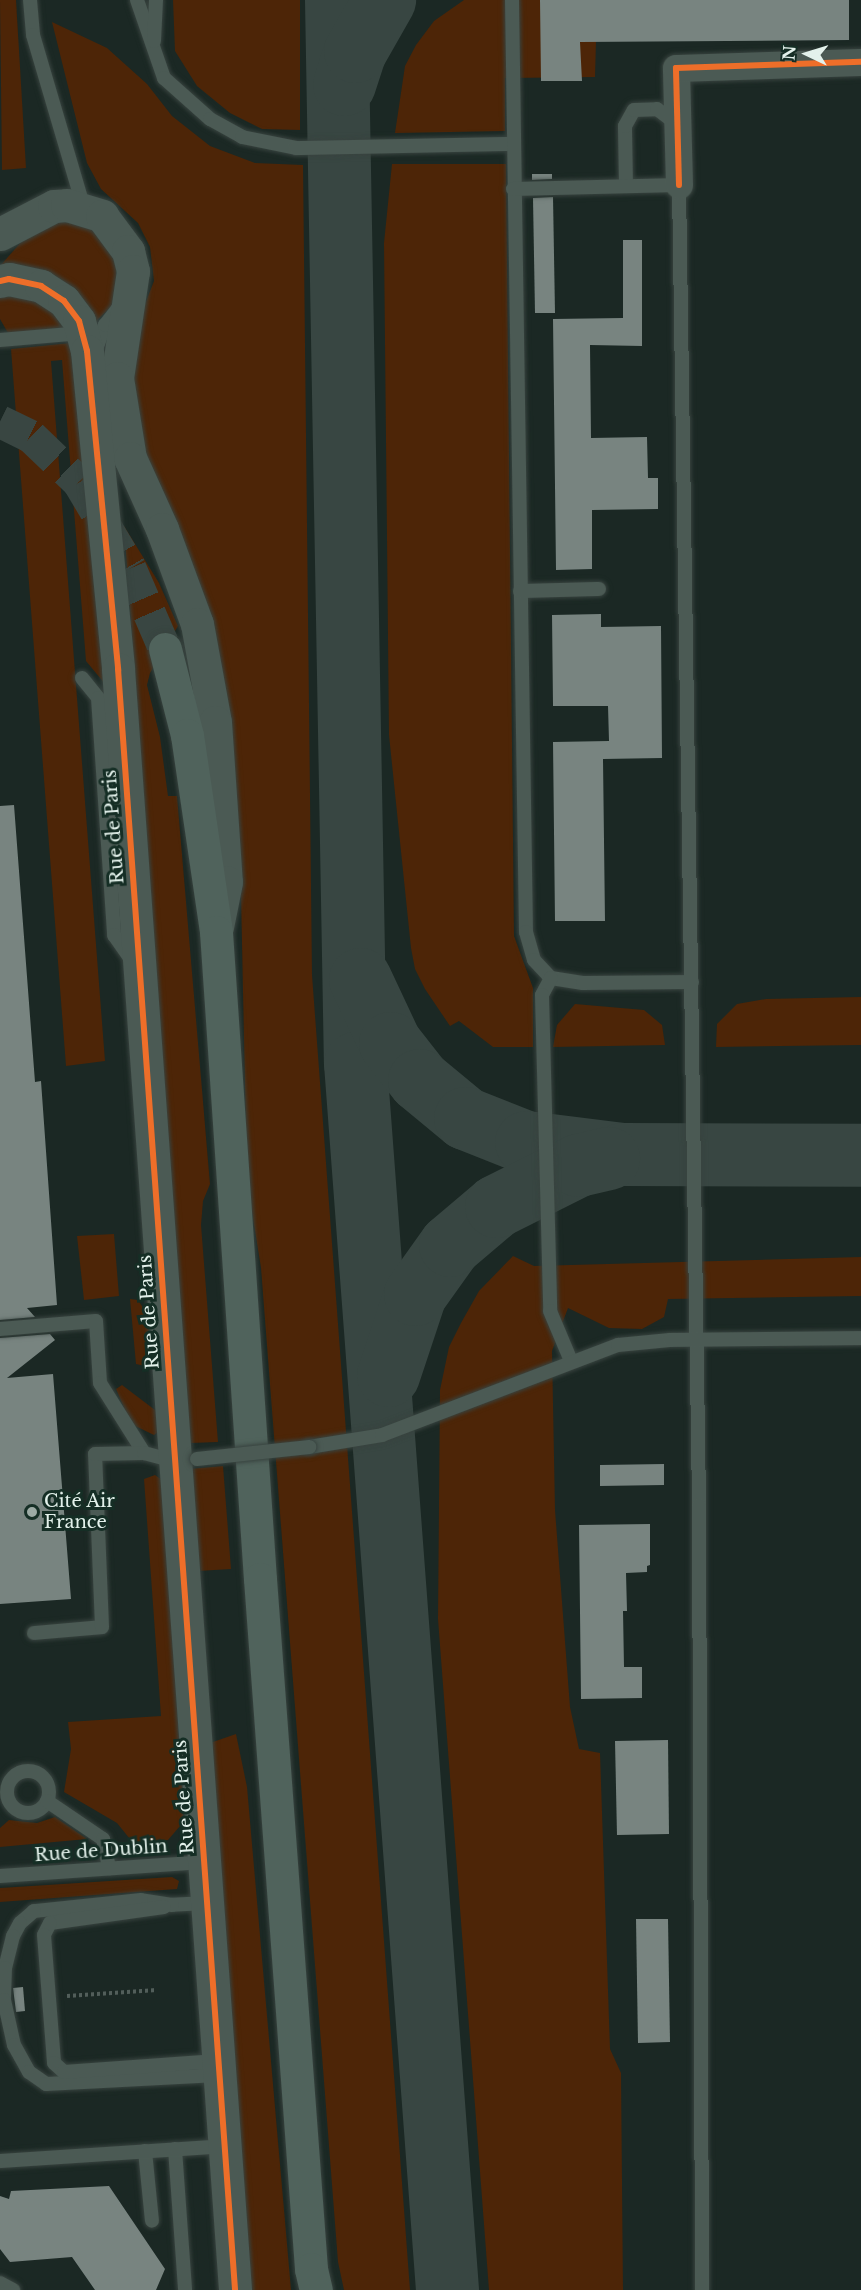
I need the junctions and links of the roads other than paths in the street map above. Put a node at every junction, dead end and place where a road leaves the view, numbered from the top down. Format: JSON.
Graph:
{"nodes":[{"id":1,"x":30,"y":0,"type":"edge"},
{"id":2,"x":137,"y":0,"type":"edge"},
{"id":3,"x":156,"y":0,"type":"edge"},
{"id":4,"x":512,"y":0,"type":"edge"},
{"id":5,"x":154,"y":55,"type":"junction"},
{"id":6,"x":861,"y":62,"type":"edge"},
{"id":7,"x":677,"y":124,"type":"junction"},
{"id":8,"x":511,"y":144,"type":"junction"},
{"id":9,"x":679,"y":185,"type":"junction"},
{"id":10,"x":626,"y":186,"type":"junction"},
{"id":11,"x":513,"y":189,"type":"junction"},
{"id":12,"x":84,"y":208,"type":"junction"},
{"id":13,"x":0,"y":234,"type":"edge"},
{"id":14,"x":0,"y":281,"type":"edge"},
{"id":15,"x":129,"y":295,"type":"junction"},
{"id":16,"x":82,"y":333,"type":"junction"},
{"id":17,"x":0,"y":340,"type":"edge"},
{"id":18,"x":89,"y":374,"type":"junction"},
{"id":19,"x":599,"y":589,"type":"dead end"},
{"id":20,"x":520,"y":591,"type":"junction"},
{"id":21,"x":165,"y":650,"type":"tunnel mouth"},
{"id":22,"x":82,"y":678,"type":"dead end"},
{"id":23,"x":216,"y":932,"type":"junction"},
{"id":24,"x":140,"y":973,"type":"junction"},
{"id":25,"x":551,"y":978,"type":"junction"},
{"id":26,"x":692,"y":982,"type":"junction"},
{"id":27,"x":0,"y":1329,"type":"edge"},
{"id":28,"x":861,"y":1338,"type":"edge"},
{"id":29,"x":697,"y":1339,"type":"junction"},
{"id":30,"x":571,"y":1361,"type":"junction"},
{"id":31,"x":172,"y":1458,"type":"junction"},
{"id":32,"x":34,"y":1633,"type":"dead end"},
{"id":33,"x":48,"y":1802,"type":"dead end"},
{"id":34,"x":204,"y":1862,"type":"junction"},
{"id":35,"x":109,"y":1868,"type":"junction"},
{"id":36,"x":0,"y":1876,"type":"edge"},
{"id":37,"x":207,"y":1903,"type":"junction"},
{"id":38,"x":172,"y":1905,"type":"junction"},
{"id":39,"x":218,"y":2068,"type":"junction"},
{"id":40,"x":223,"y":2146,"type":"junction"},
{"id":41,"x":175,"y":2149,"type":"junction"},
{"id":42,"x":145,"y":2151,"type":"junction"},
{"id":43,"x":0,"y":2161,"type":"edge"},
{"id":44,"x":152,"y":2221,"type":"dead end"},
{"id":45,"x":0,"y":2283,"type":"edge"},
{"id":46,"x":13,"y":2290,"type":"edge"},
{"id":47,"x":185,"y":2290,"type":"edge"},
{"id":48,"x":235,"y":2290,"type":"edge"},
{"id":49,"x":316,"y":2290,"type":"edge"},
{"id":50,"x":702,"y":2290,"type":"edge"}],
"edges":[{"from":1,"to":12,"type":"lane"},
{"from":2,"to":5,"type":"lane"},
{"from":3,"to":5,"type":"lane"},
{"from":4,"to":8,"type":"lane"},
{"from":5,"to":8,"type":"lane"},
{"from":6,"to":7,"type":"street"},
{"from":7,"to":9,"type":"street"},
{"from":7,"to":10,"type":"lane"},
{"from":8,"to":11,"type":"lane"},
{"from":9,"to":10,"type":"lane"},
{"from":9,"to":26,"type":"lane"},
{"from":10,"to":11,"type":"lane"},
{"from":11,"to":20,"type":"lane"},
{"from":12,"to":13,"type":"street"},
{"from":12,"to":15,"type":"street"},
{"from":14,"to":16,"type":"street","name":"Rue de Paris"},
{"from":15,"to":18,"type":"lane"},
{"from":15,"to":23,"type":"street"},
{"from":16,"to":17,"type":"lane"},
{"from":16,"to":18,"type":"street","name":"Rue de Paris"},
{"from":18,"to":24,"type":"street","name":"Rue de Paris"},
{"from":19,"to":20,"type":"lane"},
{"from":20,"to":25,"type":"lane"},
{"from":21,"to":23,"type":"main road"},
{"from":22,"to":24,"type":"lane"},
{"from":23,"to":49,"type":"main road"},
{"from":24,"to":31,"type":"street","name":"Rue de Paris"},
{"from":25,"to":26,"type":"lane"},
{"from":25,"to":30,"type":"lane"},
{"from":26,"to":29,"type":"lane"},
{"from":27,"to":31,"type":"lane"},
{"from":28,"to":29,"type":"lane"},
{"from":29,"to":30,"type":"lane"},
{"from":29,"to":50,"type":"lane"},
{"from":30,"to":31,"type":"lane","bridge":true},
{"from":31,"to":32,"type":"lane"},
{"from":31,"to":34,"type":"street","name":"Rue de Paris"},
{"from":33,"to":35,"type":"lane"},
{"from":34,"to":35,"type":"lane","name":"Rue de Dublin"},
{"from":34,"to":37,"type":"street","name":"Rue de Paris"},
{"from":35,"to":36,"type":"lane","name":"Rue de Dublin"},
{"from":37,"to":38,"type":"lane"},
{"from":37,"to":39,"type":"street","name":"Rue de Paris"},
{"from":38,"to":39,"type":"lane"},
{"from":38,"to":39,"type":"lane"},
{"from":39,"to":40,"type":"street","name":"Rue de Paris"},
{"from":40,"to":41,"type":"lane"},
{"from":40,"to":48,"type":"street","name":"Rue de Paris"},
{"from":41,"to":42,"type":"lane"},
{"from":41,"to":47,"type":"lane"},
{"from":42,"to":43,"type":"lane"},
{"from":42,"to":44,"type":"lane"},
{"from":45,"to":46,"type":"lane"}]}
